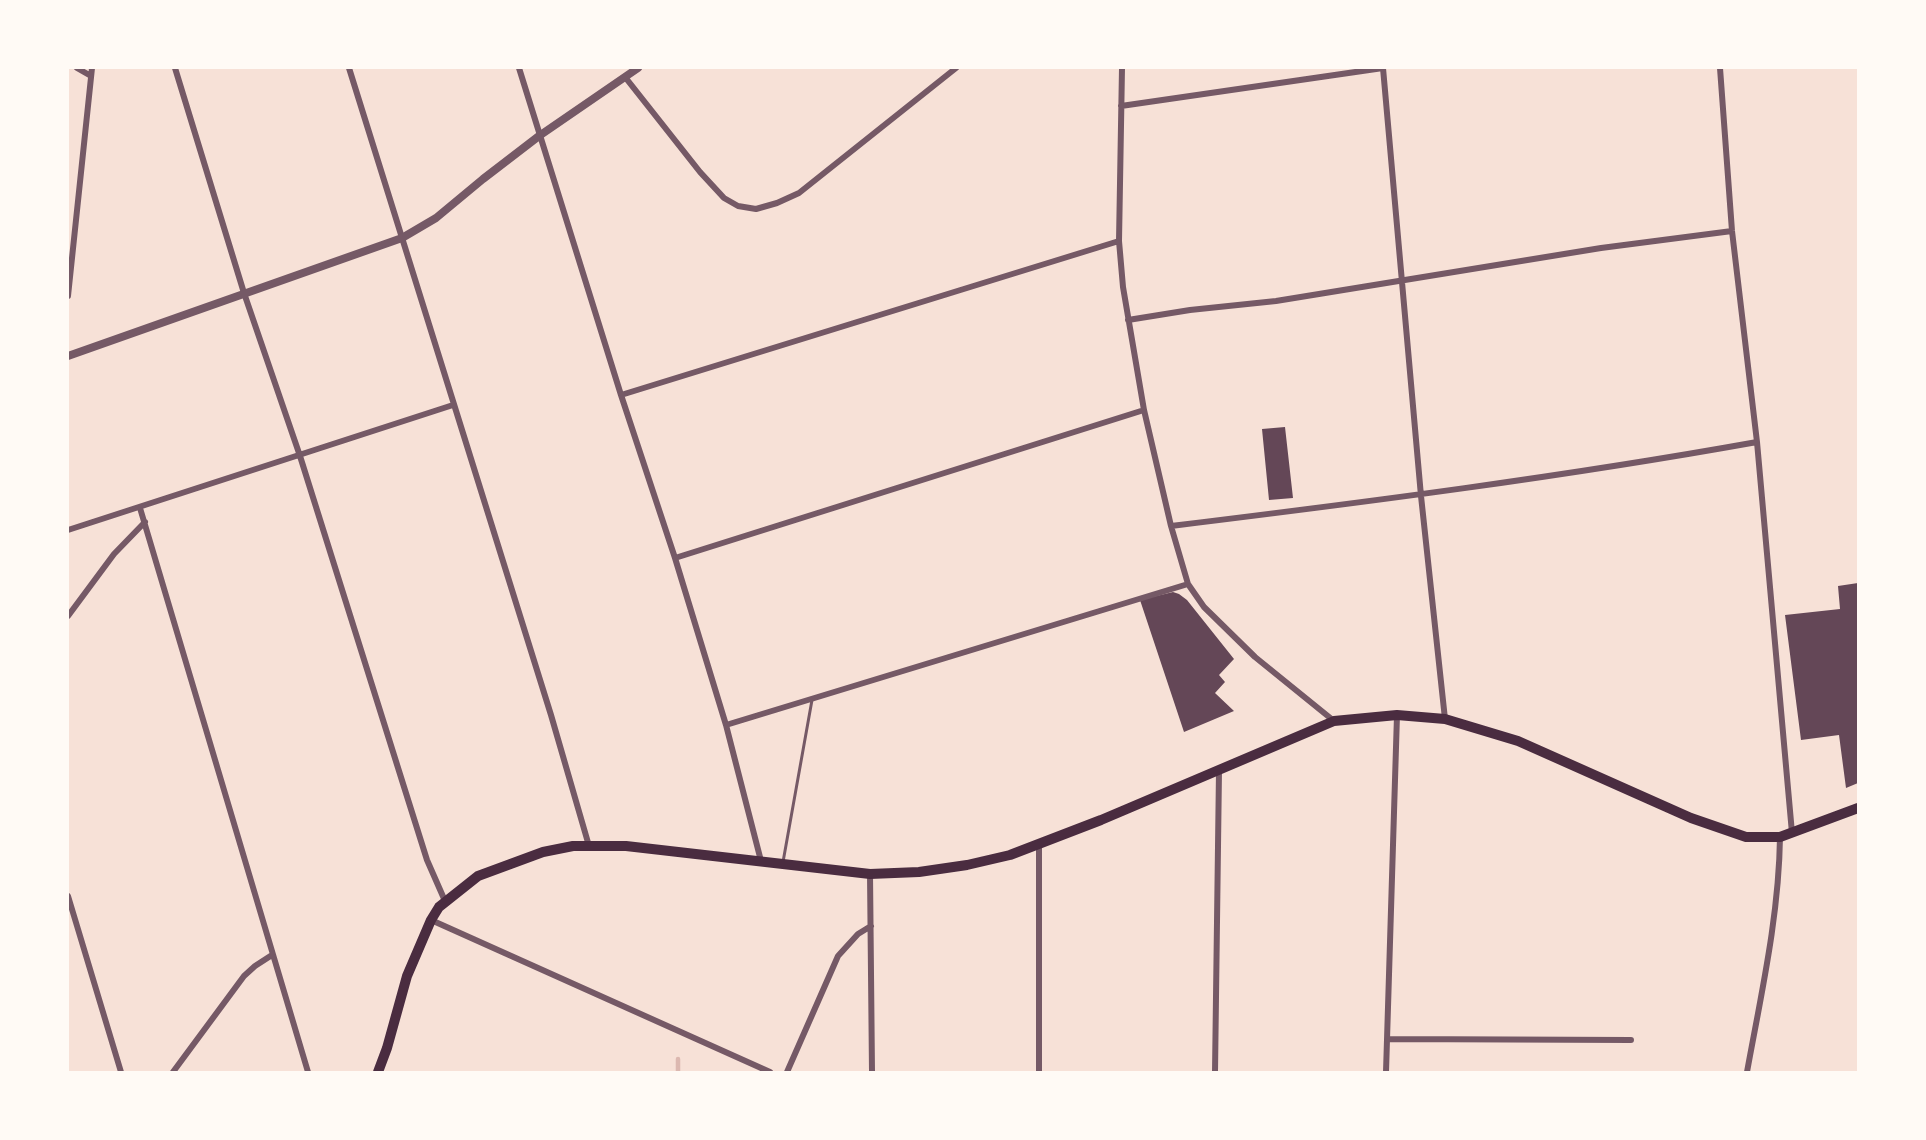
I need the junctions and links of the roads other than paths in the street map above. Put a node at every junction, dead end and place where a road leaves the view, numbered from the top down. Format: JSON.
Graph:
{"nodes":[{"id":1,"x":77,"y":68,"type":"edge"},
{"id":2,"x":92,"y":68,"type":"edge"},
{"id":3,"x":175,"y":68,"type":"edge"},
{"id":4,"x":349,"y":68,"type":"edge"},
{"id":5,"x":519,"y":68,"type":"edge"},
{"id":6,"x":638,"y":68,"type":"edge"},
{"id":7,"x":957,"y":68,"type":"edge"},
{"id":8,"x":1122,"y":68,"type":"edge"},
{"id":9,"x":1383,"y":68,"type":"edge"},
{"id":10,"x":1720,"y":68,"type":"edge"},
{"id":11,"x":91,"y":76,"type":"junction"},
{"id":12,"x":625,"y":77,"type":"junction"},
{"id":13,"x":1121,"y":106,"type":"junction"},
{"id":14,"x":539,"y":136,"type":"junction"},
{"id":15,"x":1732,"y":231,"type":"junction"},
{"id":16,"x":402,"y":238,"type":"junction"},
{"id":17,"x":1119,"y":241,"type":"junction"},
{"id":18,"x":1402,"y":280,"type":"junction"},
{"id":19,"x":244,"y":293,"type":"junction"},
{"id":20,"x":68,"y":296,"type":"edge"},
{"id":21,"x":1128,"y":320,"type":"junction"},
{"id":22,"x":68,"y":356,"type":"edge"},
{"id":23,"x":621,"y":395,"type":"junction"},
{"id":24,"x":453,"y":405,"type":"junction"},
{"id":25,"x":1144,"y":410,"type":"junction"},
{"id":26,"x":1757,"y":442,"type":"junction"},
{"id":27,"x":300,"y":456,"type":"junction"},
{"id":28,"x":1421,"y":496,"type":"junction"},
{"id":29,"x":140,"y":508,"type":"junction"},
{"id":30,"x":145,"y":522,"type":"junction"},
{"id":31,"x":1171,"y":526,"type":"junction"},
{"id":32,"x":68,"y":530,"type":"edge"},
{"id":33,"x":675,"y":558,"type":"junction"},
{"id":34,"x":1188,"y":584,"type":"junction"},
{"id":35,"x":68,"y":616,"type":"edge"},
{"id":36,"x":812,"y":699,"type":"junction"},
{"id":37,"x":1397,"y":715,"type":"junction"},
{"id":38,"x":1445,"y":719,"type":"junction"},
{"id":39,"x":1335,"y":721,"type":"junction"},
{"id":40,"x":726,"y":725,"type":"junction"},
{"id":41,"x":1219,"y":771,"type":"junction"},
{"id":42,"x":1858,"y":808,"type":"edge"},
{"id":43,"x":1792,"y":833,"type":"junction"},
{"id":44,"x":1780,"y":837,"type":"junction"},
{"id":45,"x":1039,"y":844,"type":"junction"},
{"id":46,"x":589,"y":846,"type":"junction"},
{"id":47,"x":761,"y":861,"type":"junction"},
{"id":48,"x":783,"y":863,"type":"junction"},
{"id":49,"x":870,"y":874,"type":"junction"},
{"id":50,"x":68,"y":896,"type":"edge"},
{"id":51,"x":445,"y":901,"type":"junction"},
{"id":52,"x":431,"y":920,"type":"junction"},
{"id":53,"x":871,"y":926,"type":"junction"},
{"id":54,"x":272,"y":955,"type":"junction"},
{"id":55,"x":1387,"y":1039,"type":"junction"},
{"id":56,"x":1631,"y":1040,"type":"dead end"},
{"id":57,"x":121,"y":1072,"type":"edge"},
{"id":58,"x":173,"y":1072,"type":"edge"},
{"id":59,"x":308,"y":1072,"type":"edge"},
{"id":60,"x":378,"y":1072,"type":"edge"},
{"id":61,"x":770,"y":1072,"type":"edge"},
{"id":62,"x":787,"y":1072,"type":"edge"},
{"id":63,"x":872,"y":1072,"type":"edge"},
{"id":64,"x":1039,"y":1072,"type":"edge"},
{"id":65,"x":1215,"y":1072,"type":"edge"},
{"id":66,"x":1386,"y":1072,"type":"edge"},
{"id":67,"x":1747,"y":1072,"type":"edge"}],
"edges":[{"from":1,"to":11,"type":"street"},
{"from":2,"to":11,"type":"street"},
{"from":3,"to":19,"type":"street"},
{"from":4,"to":16,"type":"street"},
{"from":5,"to":14,"type":"street"},
{"from":6,"to":12,"type":"street"},
{"from":7,"to":12,"type":"street"},
{"from":8,"to":13,"type":"street"},
{"from":9,"to":13,"type":"street"},
{"from":9,"to":18,"type":"street"},
{"from":10,"to":15,"type":"street"},
{"from":11,"to":20,"type":"street"},
{"from":12,"to":14,"type":"street"},
{"from":13,"to":17,"type":"street"},
{"from":14,"to":16,"type":"street"},
{"from":14,"to":23,"type":"street"},
{"from":15,"to":18,"type":"street"},
{"from":15,"to":26,"type":"street"},
{"from":16,"to":19,"type":"street"},
{"from":16,"to":24,"type":"street"},
{"from":17,"to":21,"type":"street"},
{"from":17,"to":23,"type":"street"},
{"from":18,"to":21,"type":"street"},
{"from":18,"to":28,"type":"street"},
{"from":19,"to":22,"type":"street"},
{"from":19,"to":27,"type":"street"},
{"from":21,"to":25,"type":"street"},
{"from":23,"to":33,"type":"street"},
{"from":24,"to":27,"type":"street"},
{"from":24,"to":46,"type":"street"},
{"from":25,"to":31,"type":"street"},
{"from":25,"to":33,"type":"street"},
{"from":26,"to":28,"type":"street"},
{"from":26,"to":43,"type":"street"},
{"from":27,"to":29,"type":"street"},
{"from":27,"to":51,"type":"street"},
{"from":28,"to":31,"type":"street"},
{"from":28,"to":38,"type":"street"},
{"from":29,"to":30,"type":"street"},
{"from":29,"to":32,"type":"street"},
{"from":30,"to":35,"type":"street"},
{"from":30,"to":54,"type":"street"},
{"from":31,"to":34,"type":"street"},
{"from":33,"to":40,"type":"street"},
{"from":34,"to":36,"type":"street"},
{"from":34,"to":39,"type":"street"},
{"from":36,"to":40,"type":"street"},
{"from":36,"to":48,"type":"lane"},
{"from":37,"to":38,"type":"main road"},
{"from":37,"to":39,"type":"main road"},
{"from":37,"to":55,"type":"street"},
{"from":38,"to":44,"type":"main road"},
{"from":39,"to":41,"type":"main road"},
{"from":40,"to":47,"type":"street"},
{"from":41,"to":45,"type":"main road"},
{"from":41,"to":65,"type":"street"},
{"from":42,"to":43,"type":"main road"},
{"from":43,"to":44,"type":"main road"},
{"from":44,"to":67,"type":"street"},
{"from":45,"to":49,"type":"main road"},
{"from":45,"to":64,"type":"street"},
{"from":46,"to":47,"type":"main road"},
{"from":46,"to":51,"type":"main road"},
{"from":47,"to":48,"type":"main road"},
{"from":48,"to":49,"type":"main road"},
{"from":49,"to":53,"type":"street"},
{"from":50,"to":57,"type":"street"},
{"from":51,"to":52,"type":"main road"},
{"from":52,"to":60,"type":"main road"},
{"from":52,"to":61,"type":"street"},
{"from":53,"to":62,"type":"street"},
{"from":53,"to":63,"type":"street"},
{"from":54,"to":58,"type":"street"},
{"from":54,"to":59,"type":"street"},
{"from":55,"to":56,"type":"street"},
{"from":55,"to":66,"type":"street"}]}
